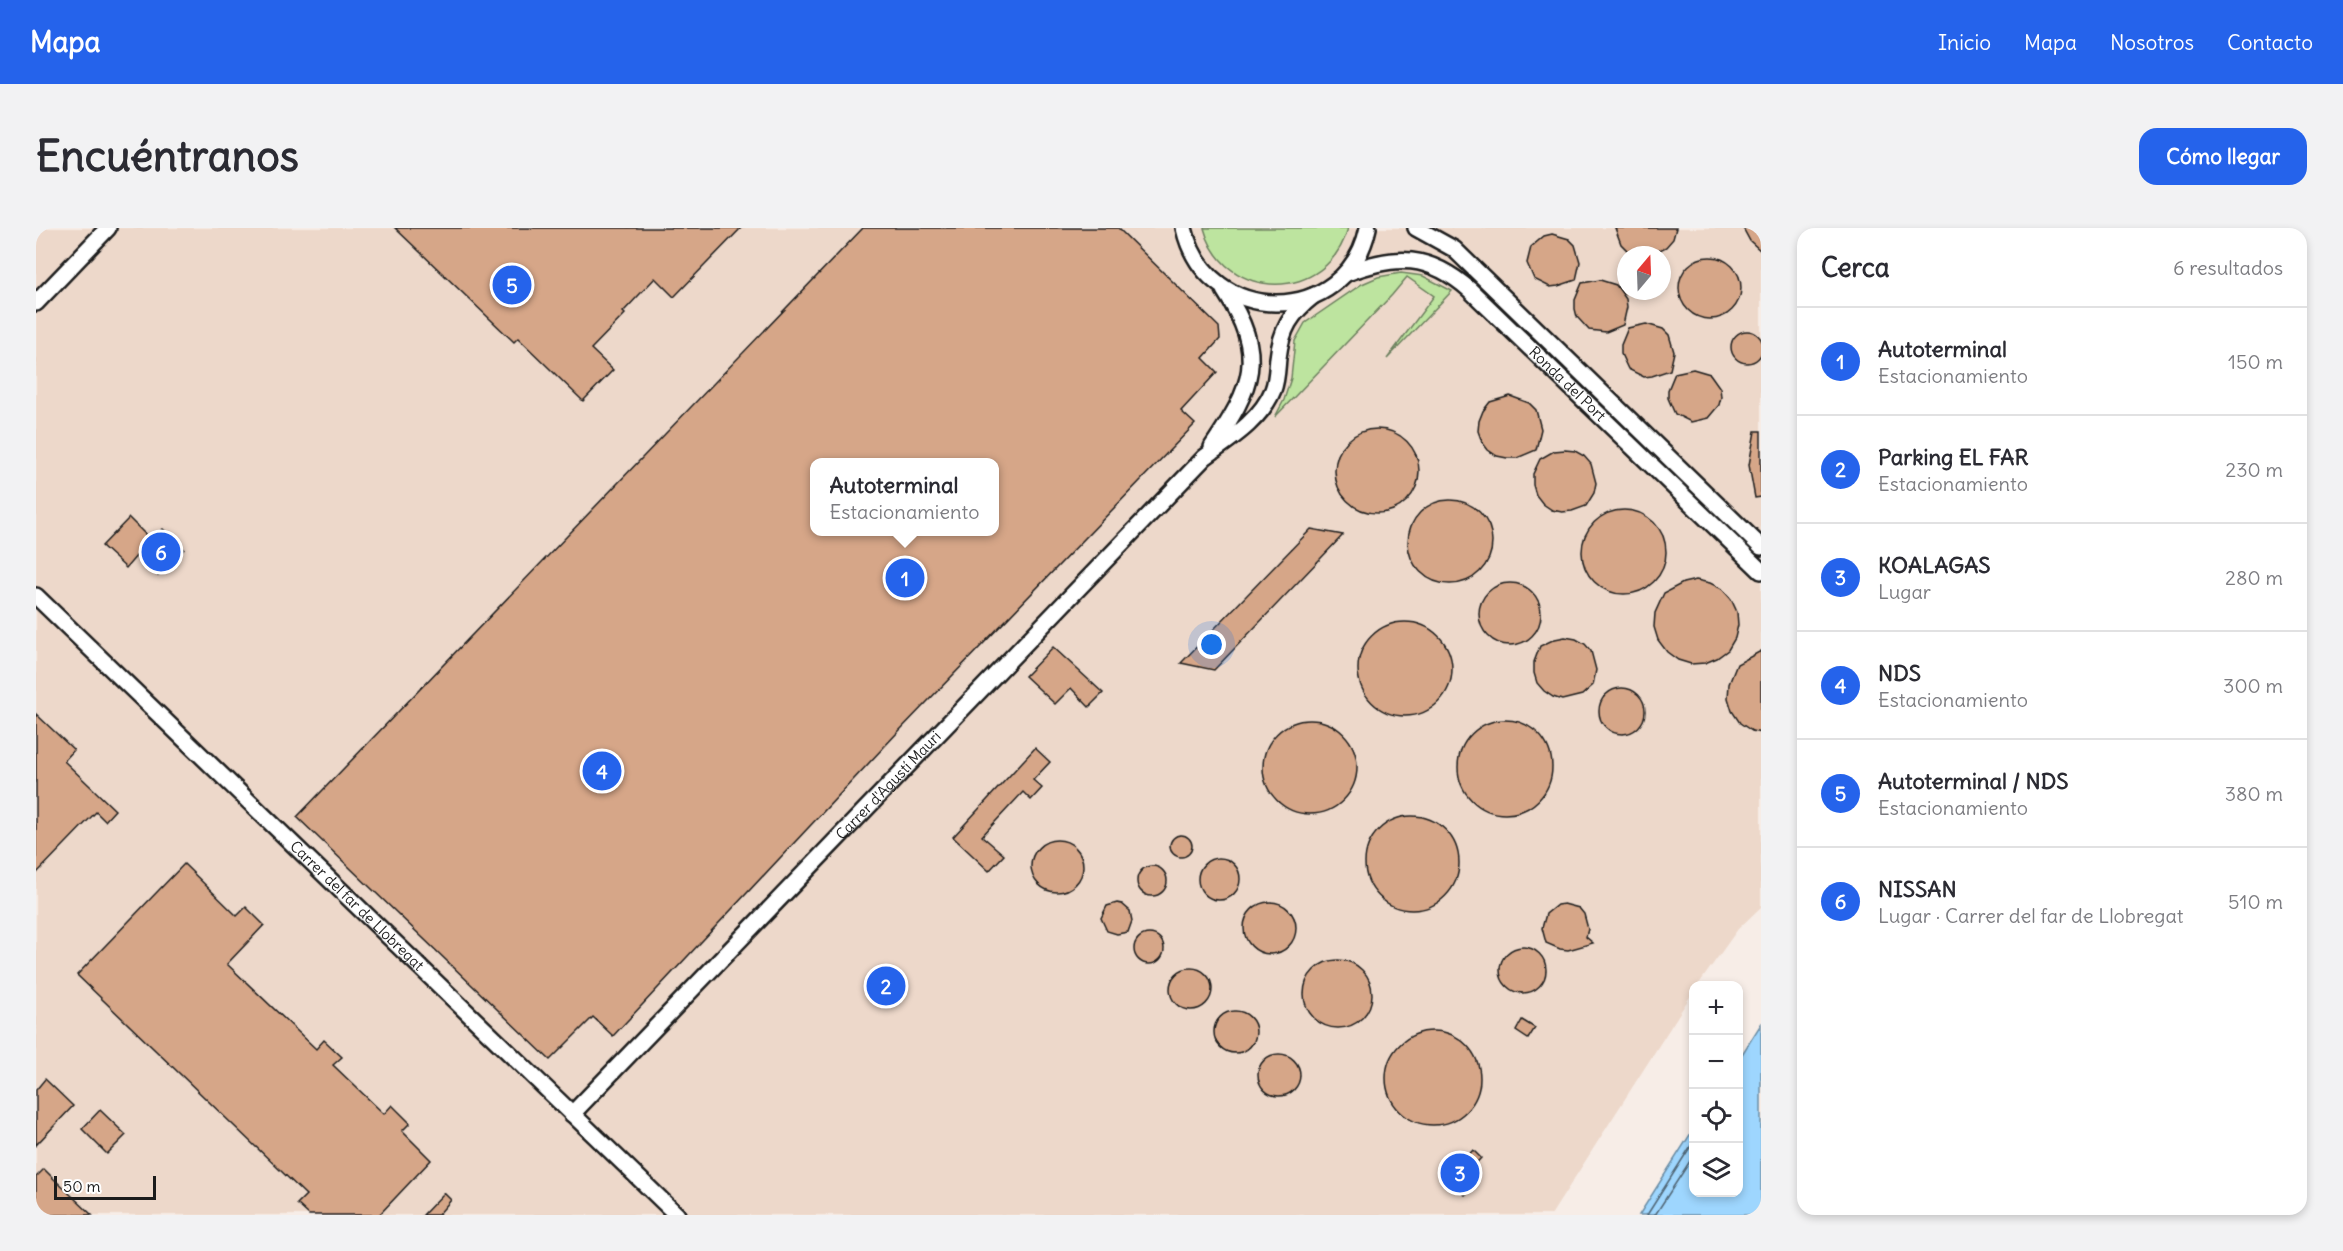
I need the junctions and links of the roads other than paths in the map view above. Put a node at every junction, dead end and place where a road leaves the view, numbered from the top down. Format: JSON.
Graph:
{"nodes":[{"id":1,"x":108,"y":228,"type":"edge"},
{"id":2,"x":1184,"y":228,"type":"edge"},
{"id":3,"x":1368,"y":228,"type":"edge"},
{"id":4,"x":1416,"y":228,"type":"edge"},
{"id":5,"x":1347,"y":273,"type":"junction"},
{"id":6,"x":1224,"y":289,"type":"junction"},
{"id":7,"x":1313,"y":296,"type":"junction"},
{"id":8,"x":36,"y":303,"type":"edge"},
{"id":9,"x":1205,"y":457,"type":"junction"},
{"id":10,"x":1761,"y":547,"type":"edge"},
{"id":11,"x":1761,"y":571,"type":"edge"},
{"id":12,"x":36,"y":596,"type":"edge"},
{"id":13,"x":572,"y":1114,"type":"junction"},
{"id":14,"x":677,"y":1215,"type":"edge"}],
"edges":[{"from":1,"to":8,"type":"street"},
{"from":2,"to":6,"type":"street"},
{"from":3,"to":5,"type":"street"},
{"from":4,"to":10,"type":"street","name":"Ronda del Port"},
{"from":5,"to":7,"type":"street"},
{"from":5,"to":11,"type":"street","name":"Ronda del Port"},
{"from":6,"to":7,"type":"street"},
{"from":6,"to":9,"type":"street"},
{"from":7,"to":9,"type":"street"},
{"from":9,"to":13,"type":"street","name":"Carrer d'Agustí Mauri"},
{"from":12,"to":13,"type":"street","name":"Carrer del far de Llobregat"},
{"from":13,"to":14,"type":"street","name":"Carrer del far de Llobregat"}]}
